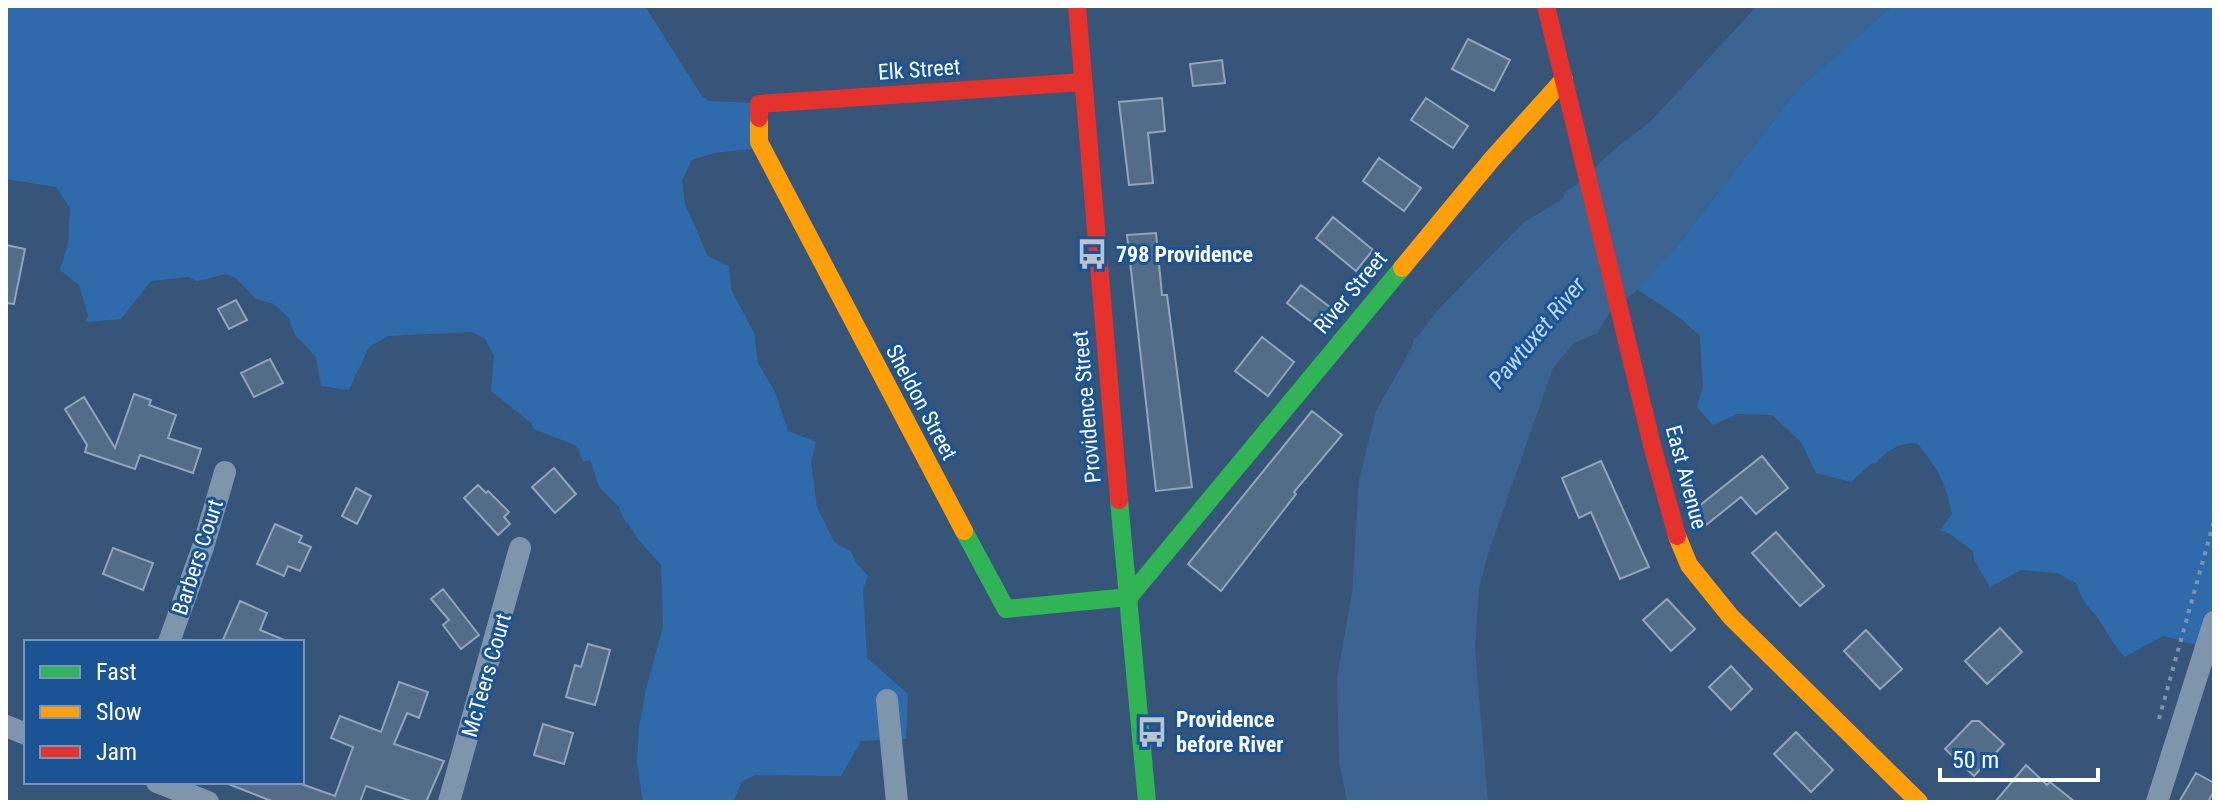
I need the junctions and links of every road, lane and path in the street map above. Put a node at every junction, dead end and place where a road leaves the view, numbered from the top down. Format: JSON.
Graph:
{"nodes":[{"id":1,"x":1077,"y":6,"type":"edge"},
{"id":2,"x":1546,"y":6,"type":"edge"},
{"id":3,"x":1564,"y":79,"type":"junction"},
{"id":4,"x":1083,"y":82,"type":"junction"},
{"id":5,"x":759,"y":104,"type":"joint"},
{"id":6,"x":225,"y":472,"type":"dead end"},
{"id":7,"x":2214,"y":521,"type":"edge"},
{"id":8,"x":520,"y":548,"type":"dead end"},
{"id":9,"x":1129,"y":597,"type":"junction"},
{"id":10,"x":2214,"y":622,"type":"edge"},
{"id":11,"x":170,"y":640,"type":"edge"},
{"id":12,"x":887,"y":700,"type":"dead end"},
{"id":13,"x":2156,"y":728,"type":"dead end"},
{"id":14,"x":168,"y":791,"type":"edge"},
{"id":15,"x":208,"y":802,"type":"edge"},
{"id":16,"x":449,"y":802,"type":"edge"},
{"id":17,"x":897,"y":802,"type":"edge"},
{"id":18,"x":1147,"y":802,"type":"edge"},
{"id":19,"x":1919,"y":802,"type":"edge"},
{"id":20,"x":2157,"y":802,"type":"edge"}],
"edges":[{"from":1,"to":4,"type":"main road","name":"Providence Street"},
{"from":2,"to":3,"type":"main road"},
{"from":3,"to":9,"type":"main road","name":"River Street"},
{"from":3,"to":19,"type":"main road","name":"East Avenue"},
{"from":4,"to":5,"type":"main road","name":"Elk Street"},
{"from":4,"to":9,"type":"main road","name":"Providence Street"},
{"from":5,"to":9,"type":"main road","name":"Sheldon Street"},
{"from":6,"to":11,"type":"street","name":"Barbers Court"},
{"from":7,"to":13,"type":"path"},
{"from":8,"to":16,"type":"street","name":"McTeers Court"},
{"from":9,"to":18,"type":"main road","name":"Providence Street"},
{"from":10,"to":20,"type":"street"},
{"from":12,"to":17,"type":"street"},
{"from":14,"to":15,"type":"street"}]}
